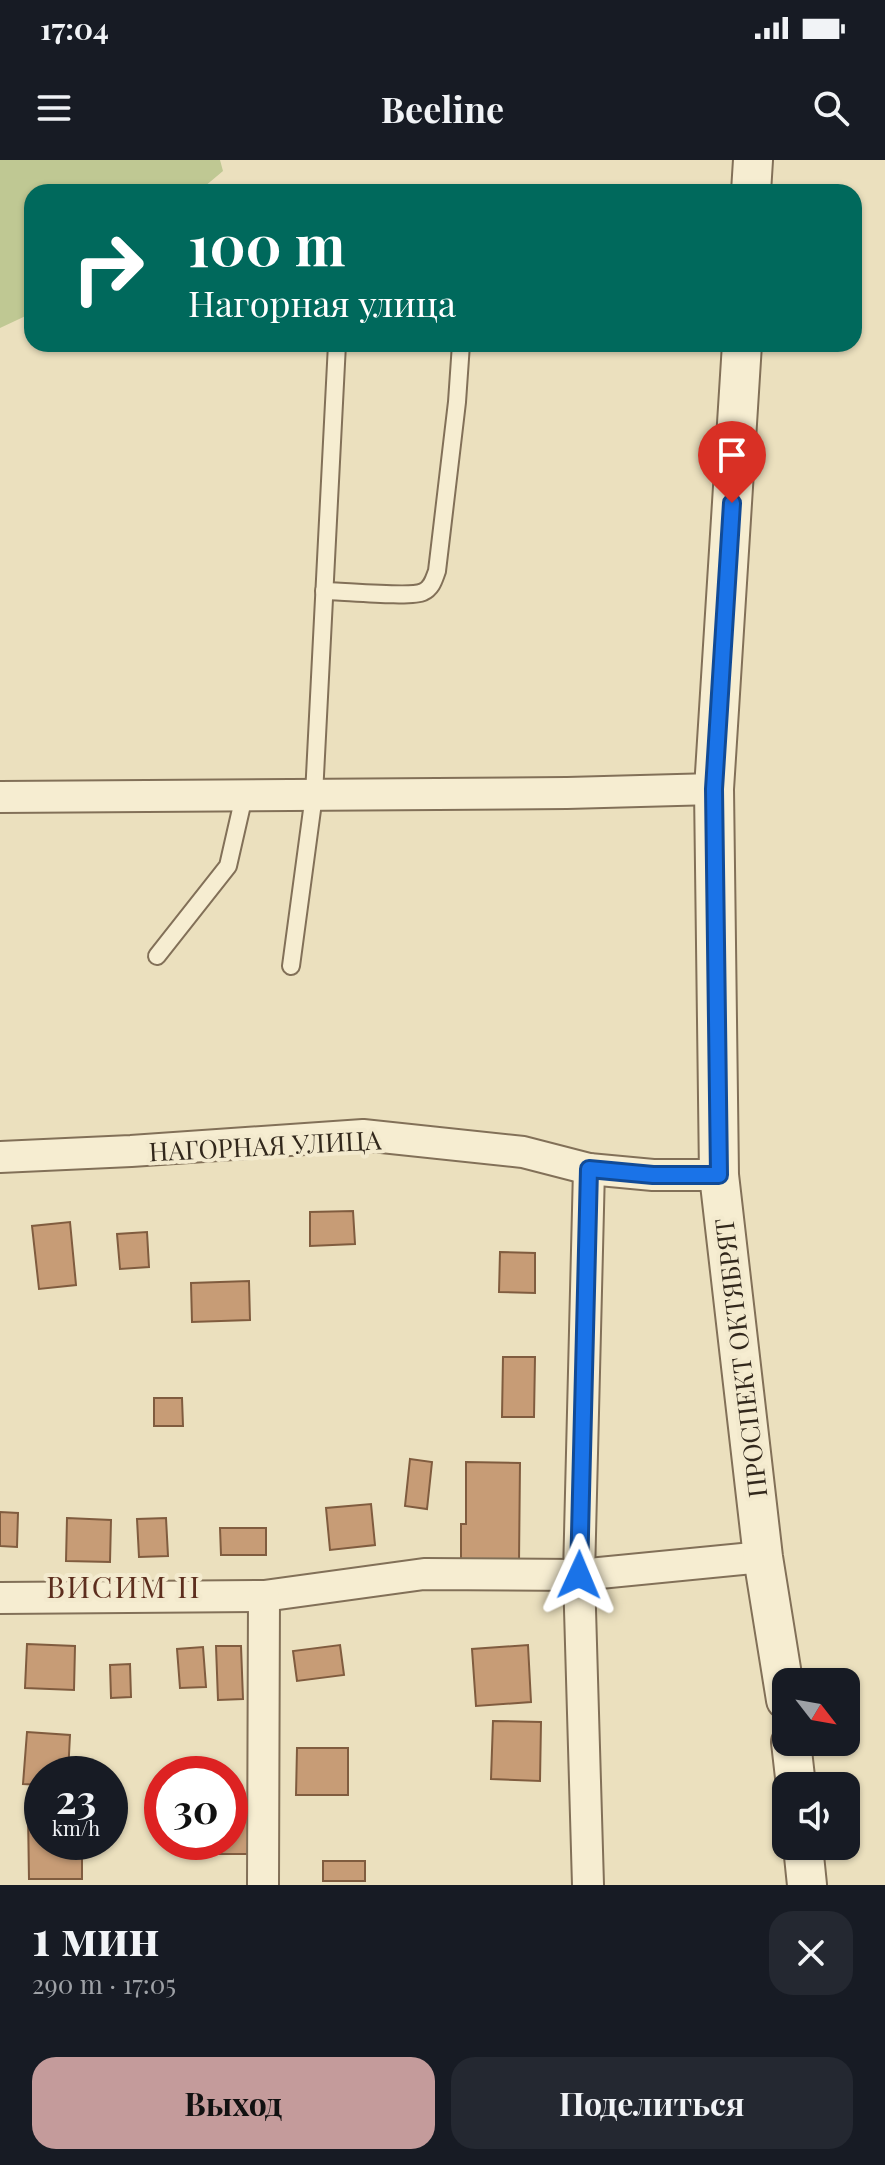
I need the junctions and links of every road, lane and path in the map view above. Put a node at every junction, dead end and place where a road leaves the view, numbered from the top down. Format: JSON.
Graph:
{"nodes":[{"id":1,"x":753,"y":160,"type":"edge"},
{"id":2,"x":752,"y":184,"type":"edge"},
{"id":3,"x":337,"y":352,"type":"edge"},
{"id":4,"x":460,"y":352,"type":"edge"},
{"id":5,"x":741,"y":352,"type":"edge"},
{"id":6,"x":324,"y":591,"type":"junction"},
{"id":7,"x":714,"y":789,"type":"junction"},
{"id":8,"x":314,"y":795,"type":"junction"},
{"id":9,"x":244,"y":796,"type":"junction"},
{"id":10,"x":0,"y":797,"type":"edge"},
{"id":11,"x":157,"y":956,"type":"dead end"},
{"id":12,"x":291,"y":966,"type":"dead end"},
{"id":13,"x":0,"y":1157,"type":"edge"},
{"id":14,"x":589,"y":1169,"type":"junction"},
{"id":15,"x":719,"y":1175,"type":"junction"},
{"id":16,"x":763,"y":1557,"type":"junction"},
{"id":17,"x":579,"y":1575,"type":"junction"},
{"id":18,"x":264,"y":1596,"type":"junction"},
{"id":19,"x":0,"y":1598,"type":"edge"},
{"id":20,"x":781,"y":1668,"type":"edge"},
{"id":21,"x":804,"y":1860,"type":"edge"},
{"id":22,"x":263,"y":1885,"type":"edge"},
{"id":23,"x":588,"y":1885,"type":"edge"},
{"id":24,"x":807,"y":1885,"type":"edge"}],
"edges":[{"from":1,"to":2,"type":"street"},
{"from":3,"to":6,"type":"lane"},
{"from":4,"to":6,"type":"lane"},
{"from":5,"to":7,"type":"street","name":"ПРОСПЕКТ ОКТЯБРЯТ"},
{"from":6,"to":8,"type":"lane"},
{"from":7,"to":8,"type":"street"},
{"from":7,"to":15,"type":"street","name":"ПРОСПЕКТ ОКТЯБРЯТ"},
{"from":8,"to":9,"type":"street"},
{"from":8,"to":12,"type":"lane"},
{"from":9,"to":10,"type":"street"},
{"from":9,"to":11,"type":"lane"},
{"from":13,"to":14,"type":"street","name":"НАГОРНАЯ УЛИЦА"},
{"from":14,"to":15,"type":"street","name":"НАГОРНАЯ УЛИЦА"},
{"from":14,"to":17,"type":"street"},
{"from":15,"to":16,"type":"street","name":"ПРОСПЕКТ ОКТЯБРЯТ"},
{"from":16,"to":17,"type":"street"},
{"from":16,"to":20,"type":"street","name":"ПРОСПЕКТ ОКТЯБРЯТ"},
{"from":17,"to":18,"type":"street"},
{"from":17,"to":23,"type":"street"},
{"from":18,"to":19,"type":"street"},
{"from":18,"to":22,"type":"street"},
{"from":21,"to":24,"type":"street"}]}
